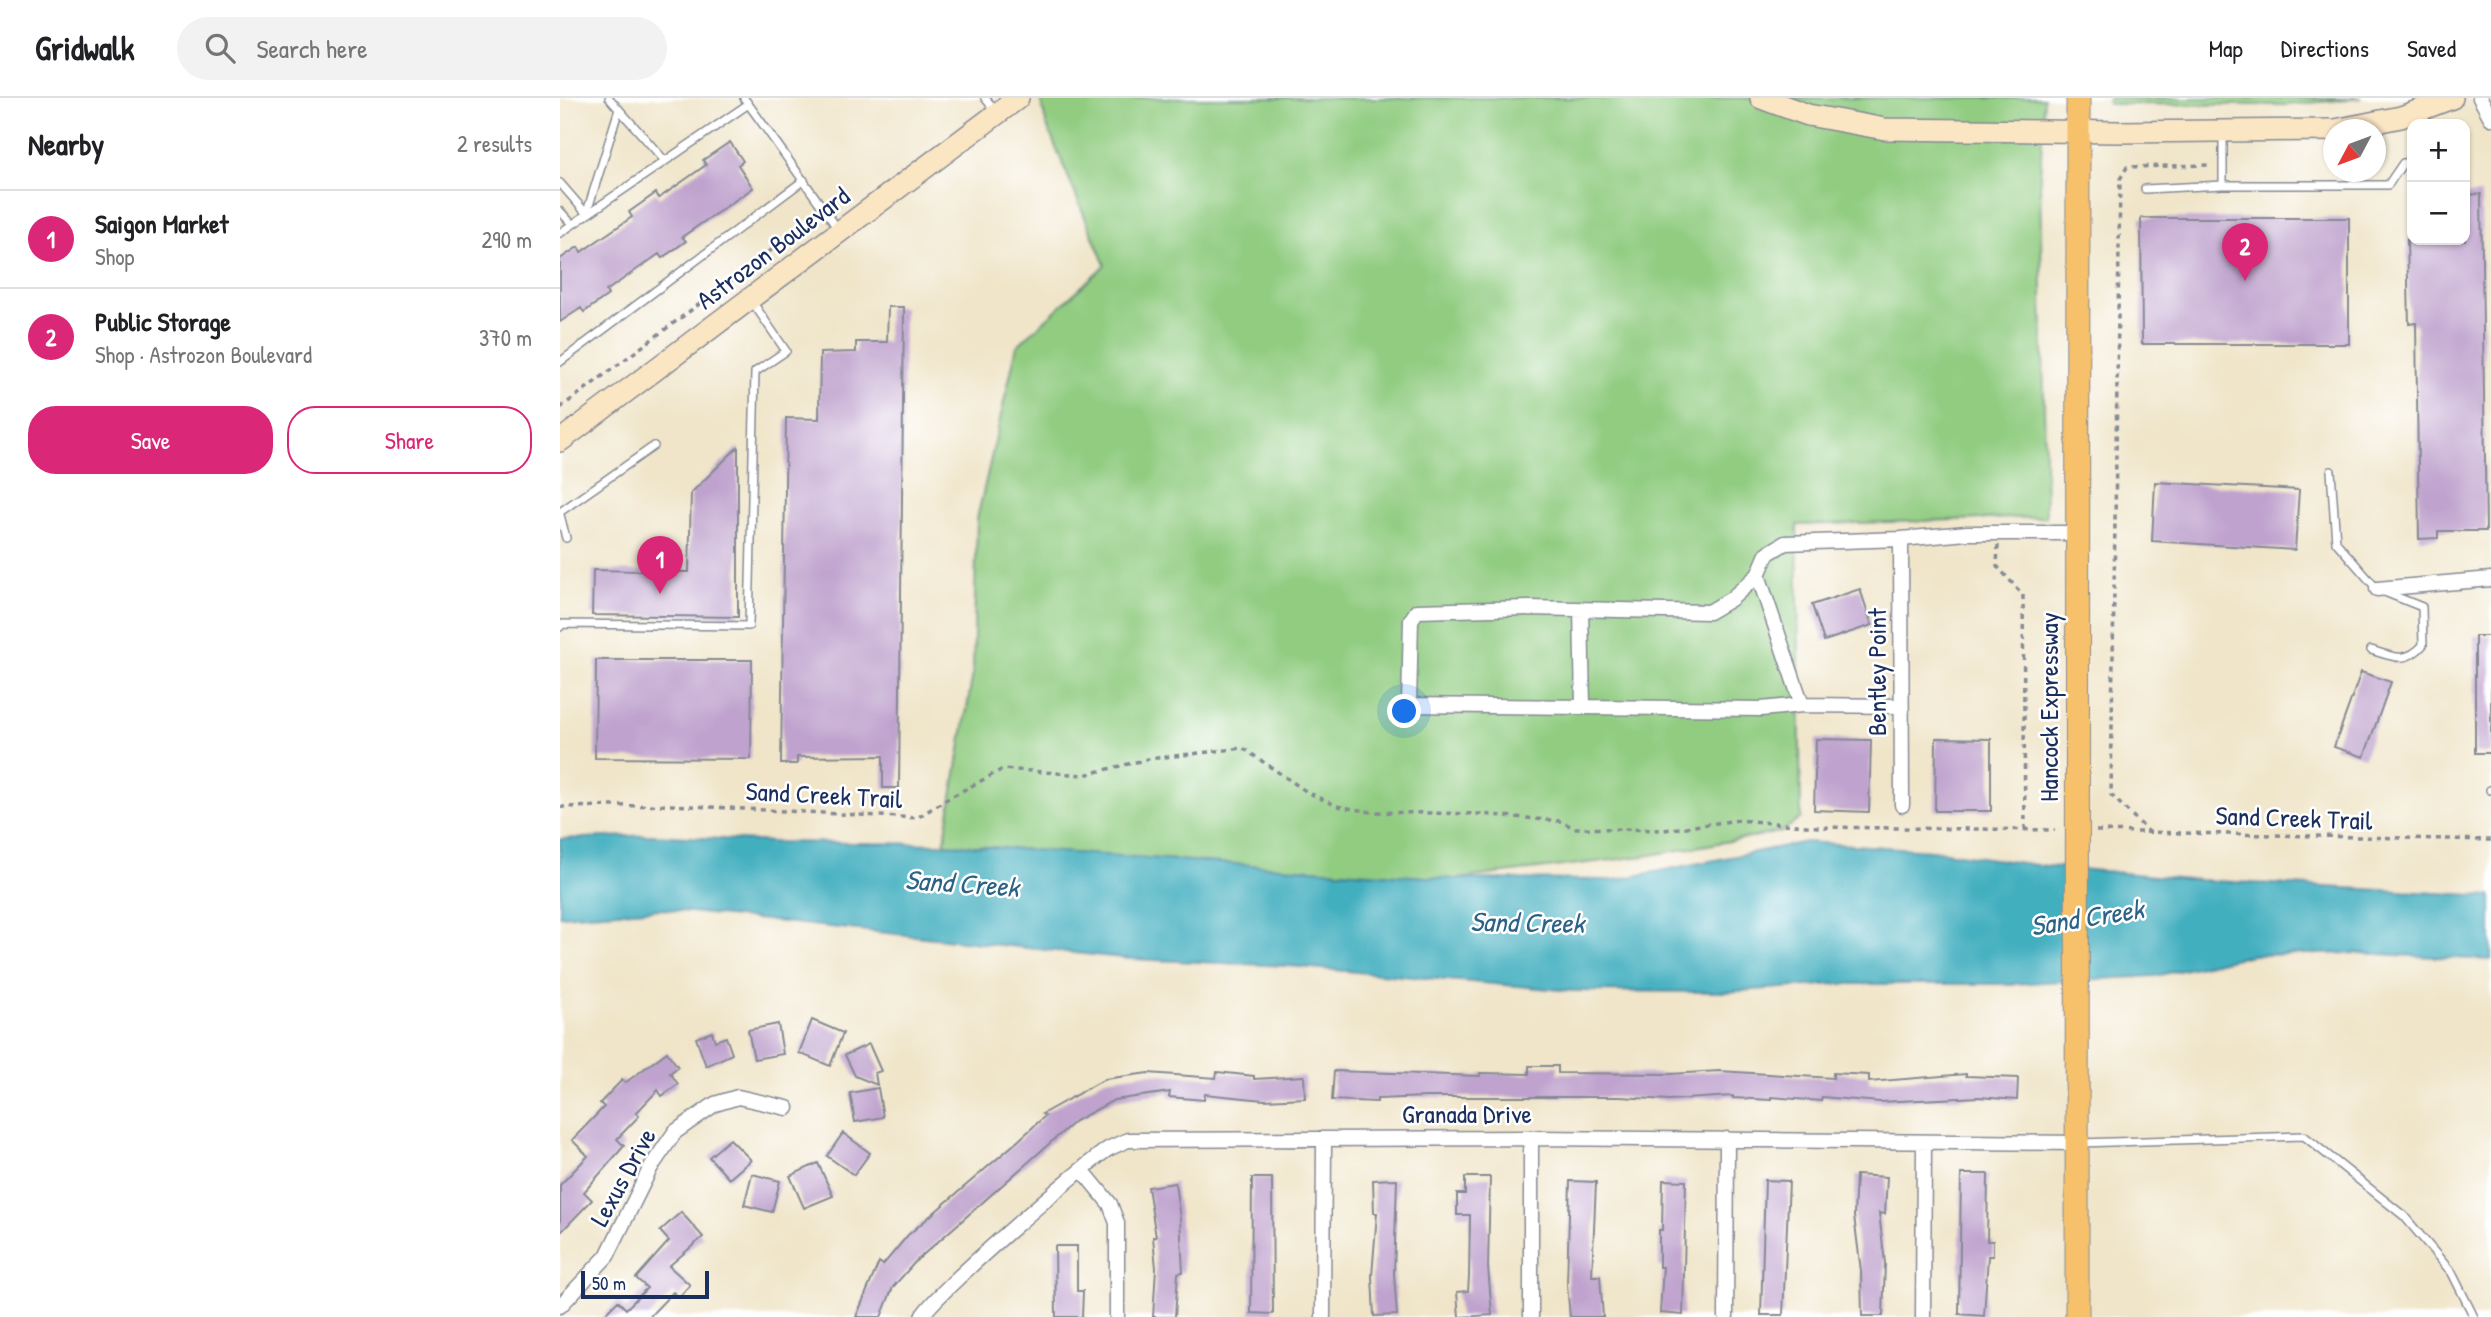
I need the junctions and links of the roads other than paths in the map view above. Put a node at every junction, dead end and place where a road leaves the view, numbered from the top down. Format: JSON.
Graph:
{"nodes":[{"id":1,"x":609,"y":98,"type":"edge"},
{"id":2,"x":1018,"y":98,"type":"edge"},
{"id":3,"x":1761,"y":98,"type":"edge"},
{"id":4,"x":2078,"y":98,"type":"edge"},
{"id":5,"x":2452,"y":98,"type":"edge"},
{"id":6,"x":2480,"y":98,"type":"edge"},
{"id":7,"x":746,"y":102,"type":"edge"},
{"id":8,"x":991,"y":106,"type":"edge"},
{"id":9,"x":619,"y":109,"type":"junction"},
{"id":10,"x":2491,"y":118,"type":"edge"},
{"id":11,"x":2414,"y":119,"type":"edge"},
{"id":12,"x":2407,"y":120,"type":"edge"},
{"id":13,"x":2386,"y":123,"type":"edge"},
{"id":14,"x":2323,"y":130,"type":"edge"},
{"id":15,"x":2078,"y":132,"type":"junction"},
{"id":16,"x":2223,"y":132,"type":"junction"},
{"id":17,"x":665,"y":161,"type":"junction"},
{"id":18,"x":2407,"y":163,"type":"edge"},
{"id":19,"x":804,"y":180,"type":"junction"},
{"id":20,"x":560,"y":183,"type":"edge"},
{"id":21,"x":2224,"y":185,"type":"junction"},
{"id":22,"x":2145,"y":189,"type":"dead end"},
{"id":23,"x":560,"y":211,"type":"edge"},
{"id":24,"x":586,"y":213,"type":"junction"},
{"id":25,"x":572,"y":224,"type":"junction"},
{"id":26,"x":841,"y":232,"type":"junction"},
{"id":27,"x":560,"y":233,"type":"edge"},
{"id":28,"x":751,"y":299,"type":"junction"},
{"id":29,"x":560,"y":362,"type":"edge"},
{"id":30,"x":560,"y":441,"type":"edge"},
{"id":31,"x":654,"y":446,"type":"dead end"},
{"id":32,"x":2331,"y":471,"type":"dead end"},
{"id":33,"x":560,"y":513,"type":"edge"},
{"id":34,"x":2078,"y":533,"type":"junction"},
{"id":35,"x":566,"y":538,"type":"dead end"},
{"id":36,"x":1901,"y":539,"type":"junction"},
{"id":37,"x":1758,"y":575,"type":"junction"},
{"id":38,"x":2491,"y":579,"type":"edge"},
{"id":39,"x":2377,"y":589,"type":"junction"},
{"id":40,"x":1581,"y":609,"type":"junction"},
{"id":41,"x":560,"y":627,"type":"edge"},
{"id":42,"x":2371,"y":650,"type":"dead end"},
{"id":43,"x":1802,"y":705,"type":"junction"},
{"id":44,"x":1583,"y":706,"type":"junction"},
{"id":45,"x":1901,"y":706,"type":"junction"},
{"id":46,"x":1902,"y":805,"type":"dead end"},
{"id":47,"x":788,"y":1108,"type":"dead end"},
{"id":48,"x":1531,"y":1138,"type":"junction"},
{"id":49,"x":1727,"y":1139,"type":"junction"},
{"id":50,"x":1324,"y":1140,"type":"junction"},
{"id":51,"x":1924,"y":1142,"type":"junction"},
{"id":52,"x":2079,"y":1143,"type":"junction"},
{"id":53,"x":1082,"y":1170,"type":"junction"},
{"id":54,"x":560,"y":1306,"type":"edge"},
{"id":55,"x":922,"y":1317,"type":"edge"},
{"id":56,"x":1117,"y":1317,"type":"edge"},
{"id":57,"x":1323,"y":1317,"type":"edge"},
{"id":58,"x":1531,"y":1317,"type":"edge"},
{"id":59,"x":1726,"y":1317,"type":"edge"},
{"id":60,"x":1923,"y":1317,"type":"edge"},
{"id":61,"x":2077,"y":1317,"type":"edge"},
{"id":62,"x":2474,"y":1317,"type":"edge"}],
"edges":[{"from":1,"to":9,"type":"lane"},
{"from":2,"to":8,"type":"main road","name":"Astrozon Boulevard"},
{"from":3,"to":15,"type":"main road"},
{"from":4,"to":15,"type":"main road","name":"Hancock Expressway"},
{"from":5,"to":11,"type":"main road"},
{"from":6,"to":10,"type":"street"},
{"from":7,"to":17,"type":"lane"},
{"from":7,"to":19,"type":"lane"},
{"from":8,"to":26,"type":"main road","name":"Astrozon Boulevard"},
{"from":9,"to":17,"type":"lane"},
{"from":9,"to":24,"type":"lane"},
{"from":12,"to":13,"type":"main road"},
{"from":14,"to":16,"type":"main road"},
{"from":15,"to":16,"type":"main road"},
{"from":15,"to":34,"type":"main road","name":"Hancock Expressway"},
{"from":16,"to":21,"type":"lane"},
{"from":17,"to":24,"type":"lane"},
{"from":18,"to":21,"type":"lane"},
{"from":19,"to":26,"type":"lane"},
{"from":19,"to":29,"type":"lane"},
{"from":20,"to":24,"type":"lane"},
{"from":21,"to":22,"type":"lane"},
{"from":23,"to":25,"type":"lane"},
{"from":24,"to":25,"type":"lane"},
{"from":25,"to":27,"type":"lane"},
{"from":26,"to":28,"type":"main road","name":"Astrozon Boulevard"},
{"from":28,"to":30,"type":"main road","name":"Astrozon Boulevard"},
{"from":28,"to":41,"type":"lane"},
{"from":31,"to":33,"type":"lane"},
{"from":32,"to":39,"type":"lane"},
{"from":33,"to":35,"type":"lane"},
{"from":34,"to":36,"type":"street"},
{"from":34,"to":52,"type":"main road","name":"Hancock Expressway"},
{"from":36,"to":37,"type":"street"},
{"from":36,"to":45,"type":"street","name":"Bentley Point"},
{"from":37,"to":40,"type":"street"},
{"from":37,"to":43,"type":"street"},
{"from":38,"to":39,"type":"street"},
{"from":39,"to":42,"type":"lane"},
{"from":40,"to":44,"type":"street"},
{"from":40,"to":44,"type":"street"},
{"from":43,"to":44,"type":"street"},
{"from":43,"to":45,"type":"street"},
{"from":45,"to":46,"type":"street","name":"Bentley Point"},
{"from":47,"to":54,"type":"street","name":"Lexus Drive"},
{"from":48,"to":49,"type":"street","name":"Granada Drive"},
{"from":48,"to":50,"type":"street","name":"Granada Drive"},
{"from":48,"to":58,"type":"street"},
{"from":49,"to":51,"type":"street","name":"Granada Drive"},
{"from":49,"to":59,"type":"street"},
{"from":50,"to":53,"type":"street","name":"Granada Drive"},
{"from":50,"to":57,"type":"street"},
{"from":51,"to":52,"type":"street","name":"Granada Drive"},
{"from":51,"to":60,"type":"street"},
{"from":52,"to":61,"type":"main road","name":"Hancock Expressway"},
{"from":52,"to":62,"type":"lane"},
{"from":53,"to":55,"type":"street","name":"Granada Drive"},
{"from":53,"to":56,"type":"street"}]}
